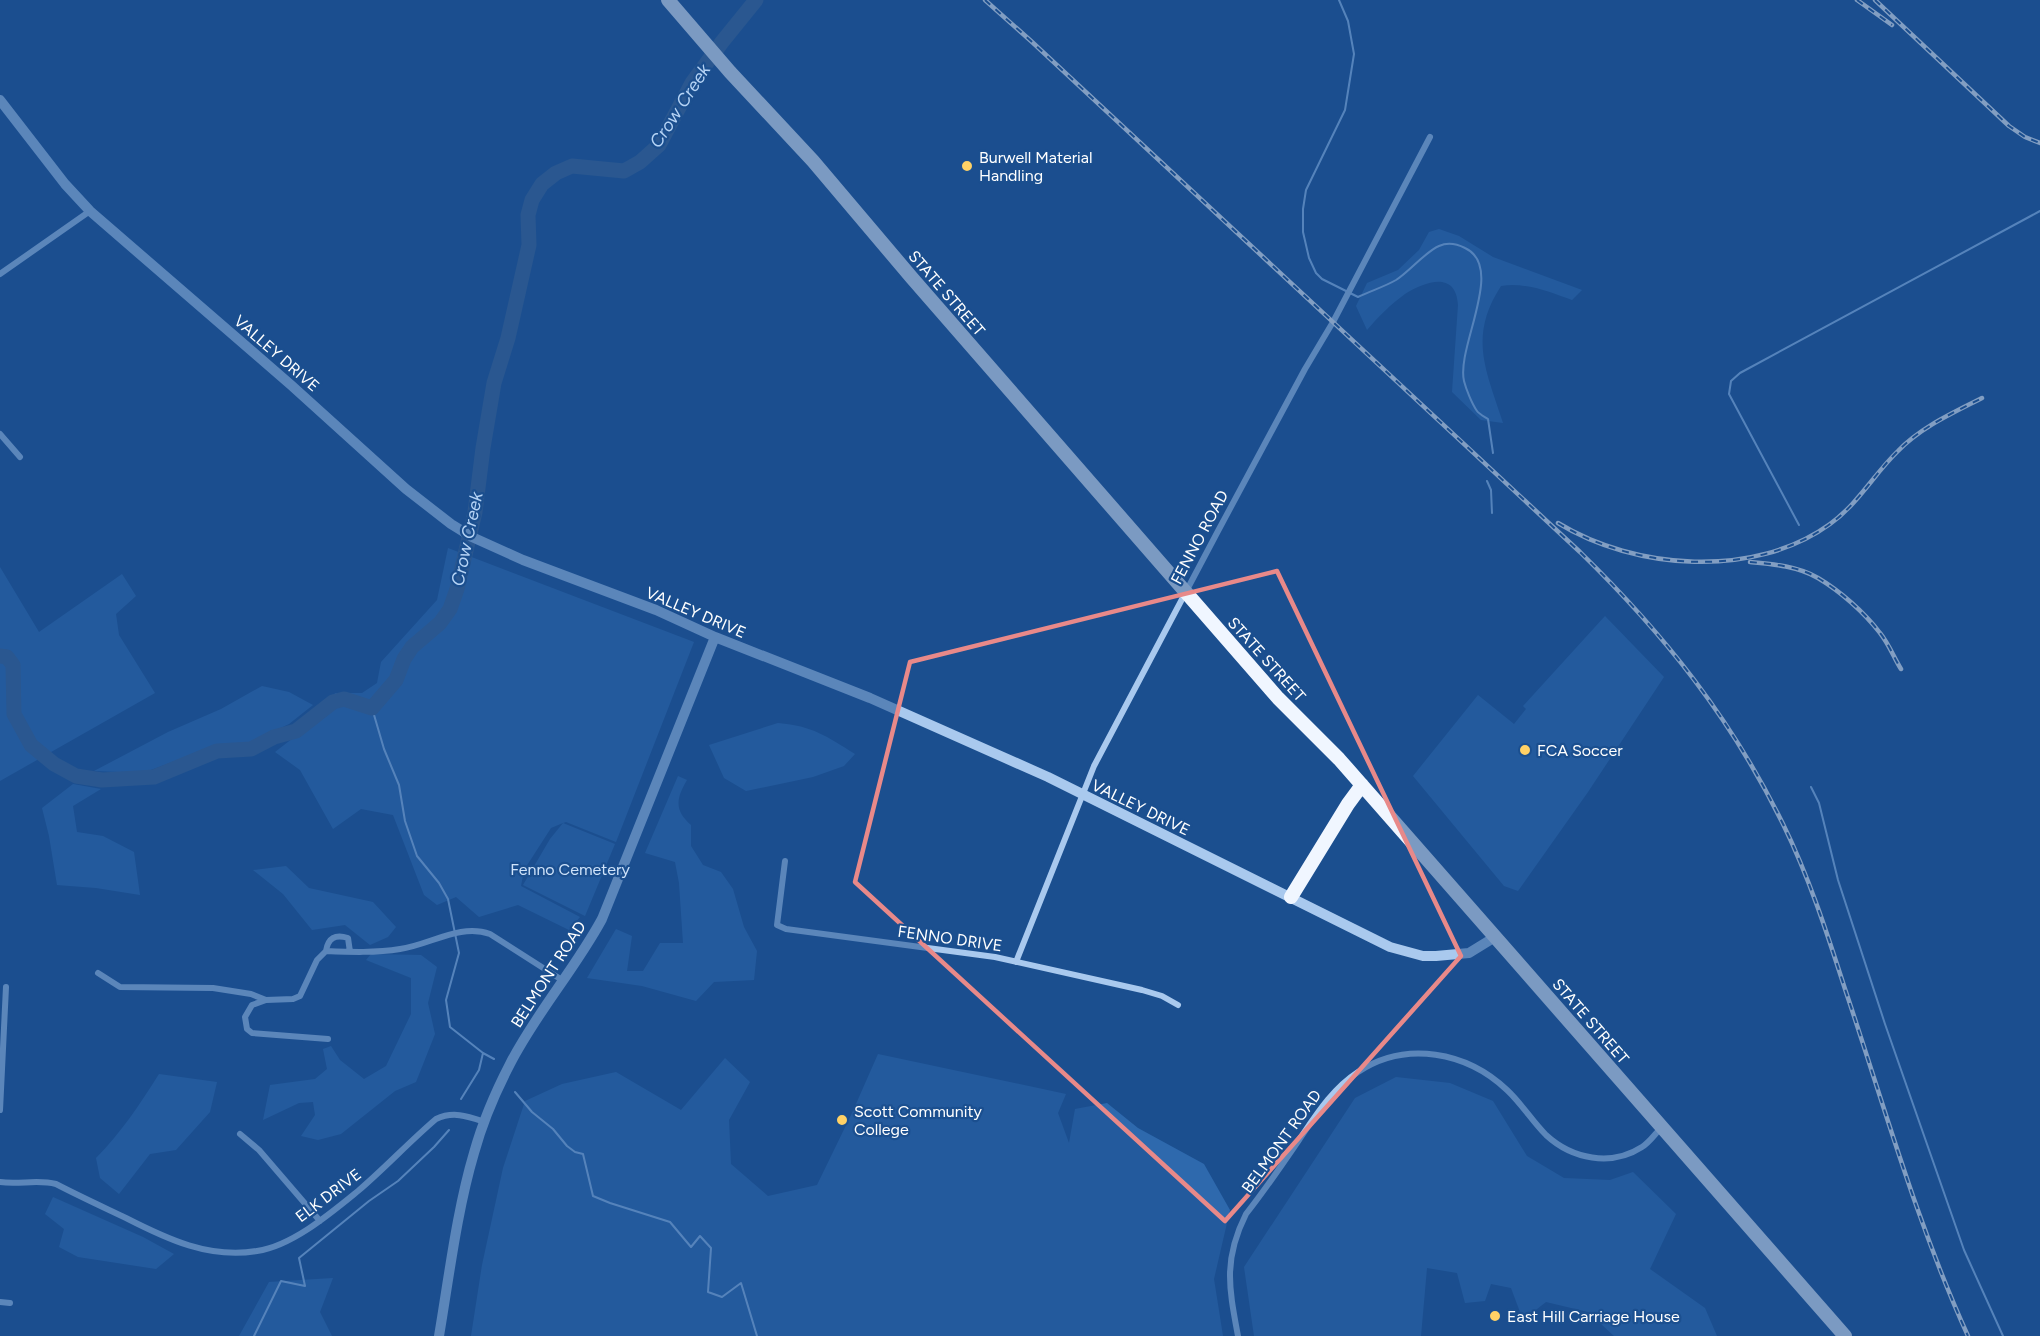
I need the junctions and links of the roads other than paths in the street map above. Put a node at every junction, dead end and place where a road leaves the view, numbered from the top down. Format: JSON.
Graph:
{"nodes":[{"id":1,"x":669,"y":0,"type":"edge"},
{"id":2,"x":0,"y":100,"type":"edge"},
{"id":3,"x":1430,"y":137,"type":"dead end"},
{"id":4,"x":90,"y":211,"type":"junction"},
{"id":5,"x":0,"y":274,"type":"edge"},
{"id":6,"x":0,"y":434,"type":"edge"},
{"id":7,"x":20,"y":457,"type":"dead end"},
{"id":8,"x":1186,"y":592,"type":"junction"},
{"id":9,"x":715,"y":637,"type":"junction"},
{"id":10,"x":1362,"y":785,"type":"junction"},
{"id":11,"x":1082,"y":795,"type":"junction"},
{"id":12,"x":784,"y":861,"type":"dead end"},
{"id":13,"x":1291,"y":897,"type":"junction"},
{"id":14,"x":1495,"y":937,"type":"junction"},
{"id":15,"x":326,"y":951,"type":"junction"},
{"id":16,"x":350,"y":952,"type":"junction"},
{"id":17,"x":1016,"y":962,"type":"junction"},
{"id":18,"x":98,"y":973,"type":"dead end"},
{"id":19,"x":562,"y":980,"type":"junction"},
{"id":20,"x":6,"y":987,"type":"dead end"},
{"id":21,"x":266,"y":1000,"type":"junction"},
{"id":22,"x":1178,"y":1005,"type":"dead end"},
{"id":23,"x":328,"y":1039,"type":"dead end"},
{"id":24,"x":0,"y":1110,"type":"edge"},
{"id":25,"x":485,"y":1122,"type":"junction"},
{"id":26,"x":1661,"y":1128,"type":"junction"},
{"id":27,"x":240,"y":1134,"type":"dead end"},
{"id":28,"x":0,"y":1182,"type":"edge"},
{"id":29,"x":320,"y":1221,"type":"junction"},
{"id":30,"x":0,"y":1302,"type":"edge"},
{"id":31,"x":10,"y":1303,"type":"dead end"},
{"id":32,"x":439,"y":1336,"type":"edge"},
{"id":33,"x":1238,"y":1336,"type":"edge"},
{"id":34,"x":1845,"y":1336,"type":"edge"}],
"edges":[{"from":1,"to":8,"type":"main road","name":"STATE STREET"},
{"from":2,"to":4,"type":"street","name":"VALLEY DRIVE"},
{"from":3,"to":8,"type":"street","name":"FENNO ROAD"},
{"from":4,"to":5,"type":"street"},
{"from":4,"to":9,"type":"street","name":"VALLEY DRIVE"},
{"from":6,"to":7,"type":"street"},
{"from":8,"to":10,"type":"main road","name":"STATE STREET"},
{"from":8,"to":11,"type":"street","name":"FENNO ROAD"},
{"from":9,"to":11,"type":"street","name":"VALLEY DRIVE"},
{"from":9,"to":19,"type":"street","name":"BELMONT ROAD"},
{"from":10,"to":13,"type":"main road"},
{"from":10,"to":14,"type":"main road","name":"STATE STREET"},
{"from":11,"to":13,"type":"street","name":"VALLEY DRIVE"},
{"from":11,"to":17,"type":"street","name":"FENNO ROAD"},
{"from":12,"to":17,"type":"street","name":"FENNO DRIVE"},
{"from":13,"to":14,"type":"street","name":"VALLEY DRIVE"},
{"from":14,"to":26,"type":"main road","name":"STATE STREET"},
{"from":15,"to":16,"type":"street"},
{"from":15,"to":16,"type":"street"},
{"from":15,"to":21,"type":"street"},
{"from":16,"to":19,"type":"street"},
{"from":17,"to":22,"type":"street","name":"FENNO DRIVE"},
{"from":18,"to":21,"type":"street"},
{"from":19,"to":25,"type":"street","name":"BELMONT ROAD"},
{"from":20,"to":24,"type":"street"},
{"from":21,"to":23,"type":"street"},
{"from":25,"to":29,"type":"street","name":"ELK DRIVE"},
{"from":25,"to":32,"type":"street","name":"BELMONT ROAD"},
{"from":26,"to":33,"type":"street","name":"BELMONT ROAD"},
{"from":26,"to":34,"type":"main road","name":"STATE STREET"},
{"from":27,"to":29,"type":"street"},
{"from":28,"to":29,"type":"street","name":"ELK DRIVE"},
{"from":30,"to":31,"type":"street"}]}
